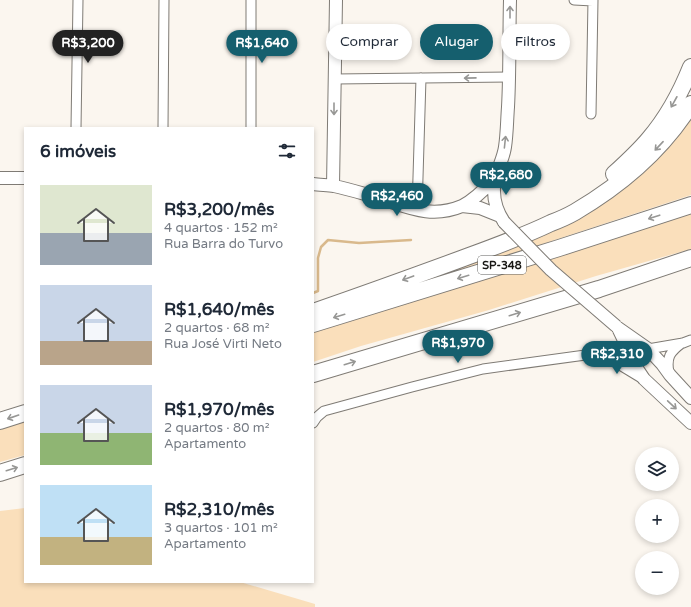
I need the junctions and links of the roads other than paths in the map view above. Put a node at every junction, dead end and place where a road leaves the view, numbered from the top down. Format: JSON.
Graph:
{"nodes":[{"id":1,"x":78,"y":0,"type":"edge"},
{"id":2,"x":164,"y":0,"type":"edge"},
{"id":3,"x":251,"y":0,"type":"edge"},
{"id":4,"x":336,"y":0,"type":"edge"},
{"id":5,"x":510,"y":0,"type":"edge"},
{"id":6,"x":574,"y":0,"type":"edge"},
{"id":7,"x":593,"y":0,"type":"edge"},
{"id":8,"x":691,"y":67,"type":"edge"},
{"id":9,"x":509,"y":77,"type":"junction"},
{"id":10,"x":421,"y":78,"type":"junction"},
{"id":11,"x":335,"y":79,"type":"junction"},
{"id":12,"x":691,"y":104,"type":"edge"},
{"id":13,"x":591,"y":114,"type":"dead end"},
{"id":14,"x":76,"y":127,"type":"edge"},
{"id":15,"x":163,"y":127,"type":"edge"},
{"id":16,"x":251,"y":127,"type":"edge"},
{"id":17,"x":0,"y":178,"type":"edge"},
{"id":18,"x":24,"y":178,"type":"edge"},
{"id":19,"x":494,"y":179,"type":"junction"},
{"id":20,"x":314,"y":184,"type":"edge"},
{"id":21,"x":333,"y":186,"type":"junction"},
{"id":22,"x":691,"y":205,"type":"edge"},
{"id":23,"x":462,"y":206,"type":"junction"},
{"id":24,"x":418,"y":210,"type":"junction"},
{"id":25,"x":502,"y":219,"type":"junction"},
{"id":26,"x":510,"y":240,"type":"junction"},
{"id":27,"x":691,"y":258,"type":"edge"},
{"id":28,"x":691,"y":269,"type":"edge"},
{"id":29,"x":599,"y":289,"type":"junction"},
{"id":30,"x":314,"y":312,"type":"edge"},
{"id":31,"x":314,"y":324,"type":"edge"},
{"id":32,"x":617,"y":327,"type":"junction"},
{"id":33,"x":687,"y":341,"type":"edge"},
{"id":34,"x":648,"y":349,"type":"junction"},
{"id":35,"x":600,"y":353,"type":"junction"},
{"id":36,"x":630,"y":353,"type":"junction"},
{"id":37,"x":314,"y":374,"type":"edge"},
{"id":38,"x":670,"y":375,"type":"junction"},
{"id":39,"x":648,"y":383,"type":"junction"},
{"id":40,"x":691,"y":398,"type":"edge"},
{"id":41,"x":24,"y":413,"type":"edge"},
{"id":42,"x":0,"y":422,"type":"edge"},
{"id":43,"x":314,"y":422,"type":"edge"},
{"id":44,"x":691,"y":423,"type":"edge"},
{"id":45,"x":24,"y":465,"type":"edge"},
{"id":46,"x":0,"y":473,"type":"edge"}],
"edges":[{"from":1,"to":14,"type":"street"},
{"from":2,"to":15,"type":"street"},
{"from":3,"to":16,"type":"street"},
{"from":4,"to":11,"type":"main road"},
{"from":9,"to":5,"type":"main road","one_way":true},
{"from":6,"to":7,"type":"street"},
{"from":7,"to":13,"type":"street"},
{"from":8,"to":26,"type":"highway","one_way":true},
{"from":9,"to":10,"type":"street","one_way":true},
{"from":19,"to":9,"type":"main road","one_way":true},
{"from":10,"to":11,"type":"street"},
{"from":10,"to":24,"type":"street"},
{"from":11,"to":21,"type":"main road","one_way":true},
{"from":12,"to":26,"type":"highway","one_way":true},
{"from":17,"to":18,"type":"main road"},
{"from":19,"to":23,"type":"main road"},
{"from":19,"to":25,"type":"main road"},
{"from":20,"to":21,"type":"main road"},
{"from":21,"to":24,"type":"main road"},
{"from":22,"to":31,"type":"highway","number":"SP-348","one_way":true},
{"from":23,"to":24,"type":"main road"},
{"from":23,"to":25,"type":"main road"},
{"from":25,"to":32,"type":"main road","bridge":true},
{"from":26,"to":30,"type":"highway","one_way":true},
{"from":27,"to":29,"type":"highway"},
{"from":28,"to":29,"type":"highway"},
{"from":37,"to":29,"type":"highway","one_way":true},
{"from":32,"to":34,"type":"main road"},
{"from":32,"to":36,"type":"main road"},
{"from":33,"to":34,"type":"street"},
{"from":33,"to":38,"type":"street"},
{"from":34,"to":36,"type":"main road"},
{"from":34,"to":38,"type":"main road"},
{"from":35,"to":36,"type":"street"},
{"from":35,"to":39,"type":"street"},
{"from":35,"to":43,"type":"street"},
{"from":36,"to":39,"type":"main road"},
{"from":38,"to":39,"type":"main road"},
{"from":38,"to":40,"type":"main road"},
{"from":39,"to":44,"type":"main road","one_way":true},
{"from":41,"to":42,"type":"highway","one_way":true},
{"from":46,"to":45,"type":"highway","one_way":true}]}
